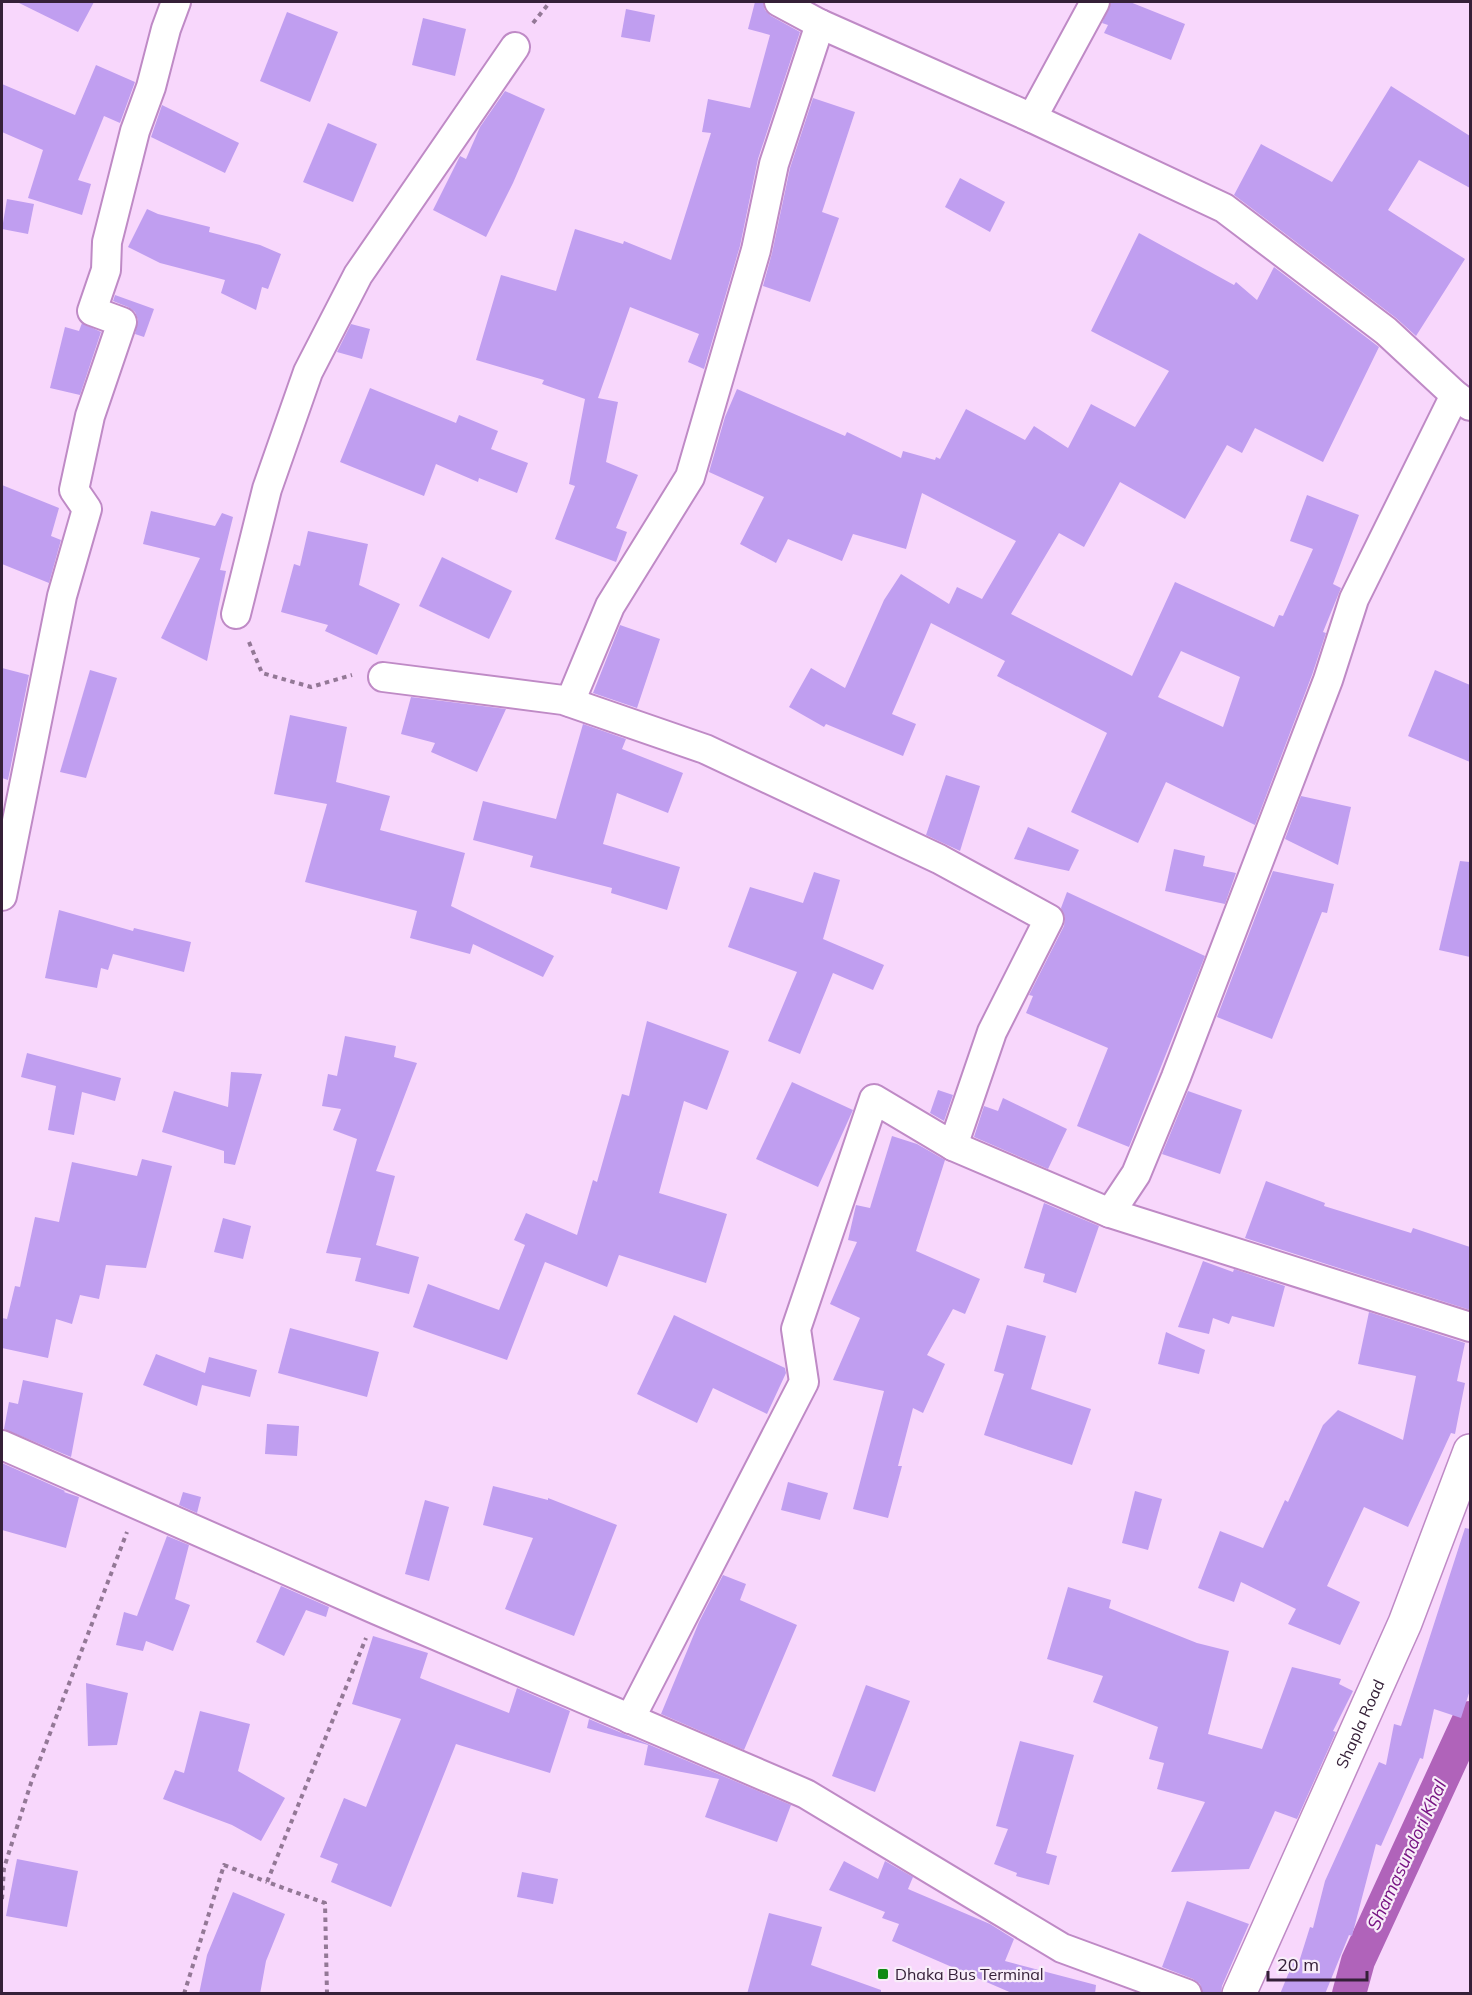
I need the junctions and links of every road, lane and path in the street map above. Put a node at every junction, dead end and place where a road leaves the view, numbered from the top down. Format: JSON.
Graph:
{"nodes":[{"id":1,"x":176,"y":2,"type":"edge"},
{"id":2,"x":779,"y":2,"type":"edge"},
{"id":3,"x":1095,"y":2,"type":"edge"},
{"id":4,"x":820,"y":24,"type":"junction"},
{"id":5,"x":514,"y":47,"type":"dead end"},
{"id":6,"x":1032,"y":118,"type":"junction"},
{"id":7,"x":1463,"y":400,"type":"edge"},
{"id":8,"x":236,"y":614,"type":"joint"},
{"id":9,"x":383,"y":677,"type":"joint"},
{"id":10,"x":570,"y":702,"type":"junction"},
{"id":11,"x":2,"y":896,"type":"edge"},
{"id":12,"x":953,"y":1146,"type":"junction"},
{"id":13,"x":1110,"y":1213,"type":"junction"},
{"id":14,"x":1470,"y":1327,"type":"edge"},
{"id":15,"x":2,"y":1445,"type":"edge"},
{"id":16,"x":1470,"y":1451,"type":"edge"},
{"id":17,"x":137,"y":1506,"type":"junction"},
{"id":18,"x":377,"y":1610,"type":"junction"},
{"id":19,"x":630,"y":1719,"type":"junction"},
{"id":20,"x":267,"y":1882,"type":"junction"},
{"id":21,"x":2,"y":1899,"type":"edge"},
{"id":22,"x":184,"y":1994,"type":"edge"},
{"id":23,"x":327,"y":1994,"type":"edge"},
{"id":24,"x":1187,"y":1994,"type":"edge"},
{"id":25,"x":1239,"y":1994,"type":"edge"}],
"edges":[{"from":1,"to":11,"type":"street"},
{"from":2,"to":4,"type":"street"},
{"from":3,"to":6,"type":"street"},
{"from":4,"to":6,"type":"street"},
{"from":4,"to":10,"type":"street"},
{"from":5,"to":8,"type":"street"},
{"from":6,"to":7,"type":"street"},
{"from":7,"to":13,"type":"street"},
{"from":8,"to":9,"type":"path"},
{"from":9,"to":10,"type":"street"},
{"from":10,"to":12,"type":"street"},
{"from":12,"to":13,"type":"street"},
{"from":12,"to":19,"type":"street"},
{"from":13,"to":14,"type":"street"},
{"from":15,"to":17,"type":"street"},
{"from":16,"to":25,"type":"street","name":"Shapla Road"},
{"from":17,"to":18,"type":"street"},
{"from":17,"to":21,"type":"path"},
{"from":18,"to":19,"type":"street"},
{"from":18,"to":20,"type":"path"},
{"from":19,"to":24,"type":"street"},
{"from":20,"to":22,"type":"path"},
{"from":20,"to":23,"type":"path"}]}
